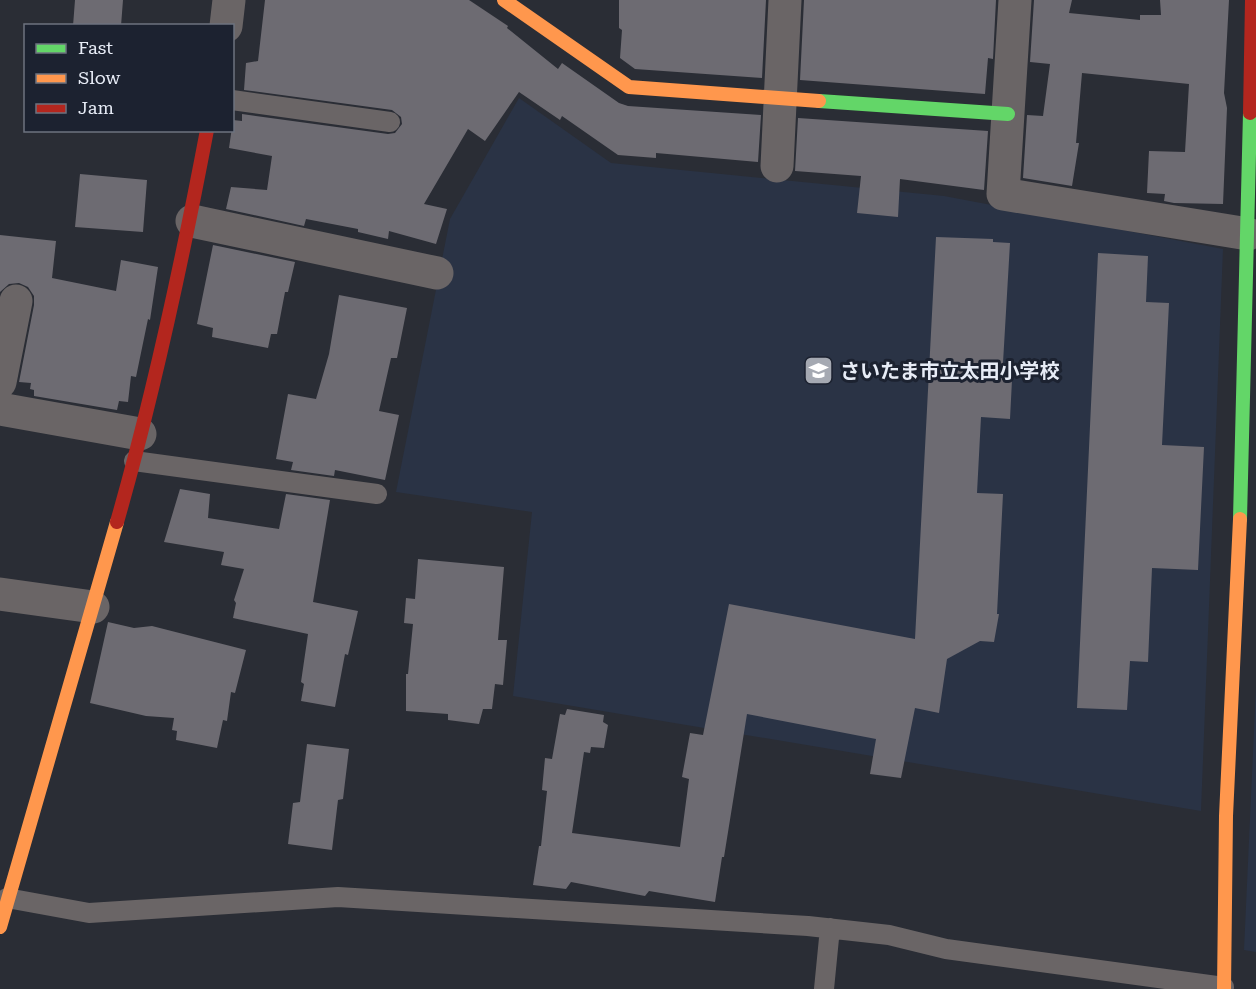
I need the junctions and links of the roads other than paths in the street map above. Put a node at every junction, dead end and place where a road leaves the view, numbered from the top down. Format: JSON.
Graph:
{"nodes":[{"id":1,"x":229,"y":0,"type":"edge"},
{"id":2,"x":504,"y":0,"type":"edge"},
{"id":3,"x":785,"y":0,"type":"edge"},
{"id":4,"x":1015,"y":0,"type":"edge"},
{"id":5,"x":1252,"y":0,"type":"edge"},
{"id":6,"x":226,"y":24,"type":"edge"},
{"id":7,"x":780,"y":96,"type":"junction"},
{"id":8,"x":234,"y":100,"type":"edge"},
{"id":9,"x":1008,"y":114,"type":"junction"},
{"id":10,"x":390,"y":122,"type":"dead end"},
{"id":11,"x":207,"y":132,"type":"edge"},
{"id":12,"x":777,"y":166,"type":"dead end"},
{"id":13,"x":192,"y":221,"type":"junction"},
{"id":14,"x":1248,"y":234,"type":"junction"},
{"id":15,"x":437,"y":273,"type":"dead end"},
{"id":16,"x":15,"y":301,"type":"dead end"},
{"id":17,"x":0,"y":382,"type":"edge"},
{"id":18,"x":0,"y":409,"type":"edge"},
{"id":19,"x":137,"y":447,"type":"junction"},
{"id":20,"x":377,"y":494,"type":"dead end"},
{"id":21,"x":0,"y":594,"type":"edge"},
{"id":22,"x":93,"y":607,"type":"junction"},
{"id":23,"x":7,"y":898,"type":"junction"},
{"id":24,"x":0,"y":927,"type":"edge"},
{"id":25,"x":830,"y":928,"type":"junction"},
{"id":26,"x":1224,"y":988,"type":"edge"},
{"id":27,"x":824,"y":989,"type":"edge"}],
"edges":[{"from":1,"to":6,"type":"street"},
{"from":2,"to":7,"type":"street"},
{"from":3,"to":7,"type":"street"},
{"from":4,"to":9,"type":"street"},
{"from":5,"to":14,"type":"street"},
{"from":7,"to":9,"type":"street"},
{"from":7,"to":12,"type":"street"},
{"from":8,"to":10,"type":"lane"},
{"from":9,"to":14,"type":"street"},
{"from":11,"to":13,"type":"street"},
{"from":13,"to":15,"type":"street"},
{"from":13,"to":19,"type":"street"},
{"from":14,"to":26,"type":"street"},
{"from":16,"to":17,"type":"street"},
{"from":18,"to":19,"type":"street"},
{"from":19,"to":20,"type":"lane"},
{"from":19,"to":22,"type":"street"},
{"from":21,"to":22,"type":"street"},
{"from":22,"to":23,"type":"street"},
{"from":23,"to":24,"type":"street"},
{"from":23,"to":25,"type":"lane"},
{"from":25,"to":26,"type":"lane"},
{"from":25,"to":27,"type":"lane"}]}
